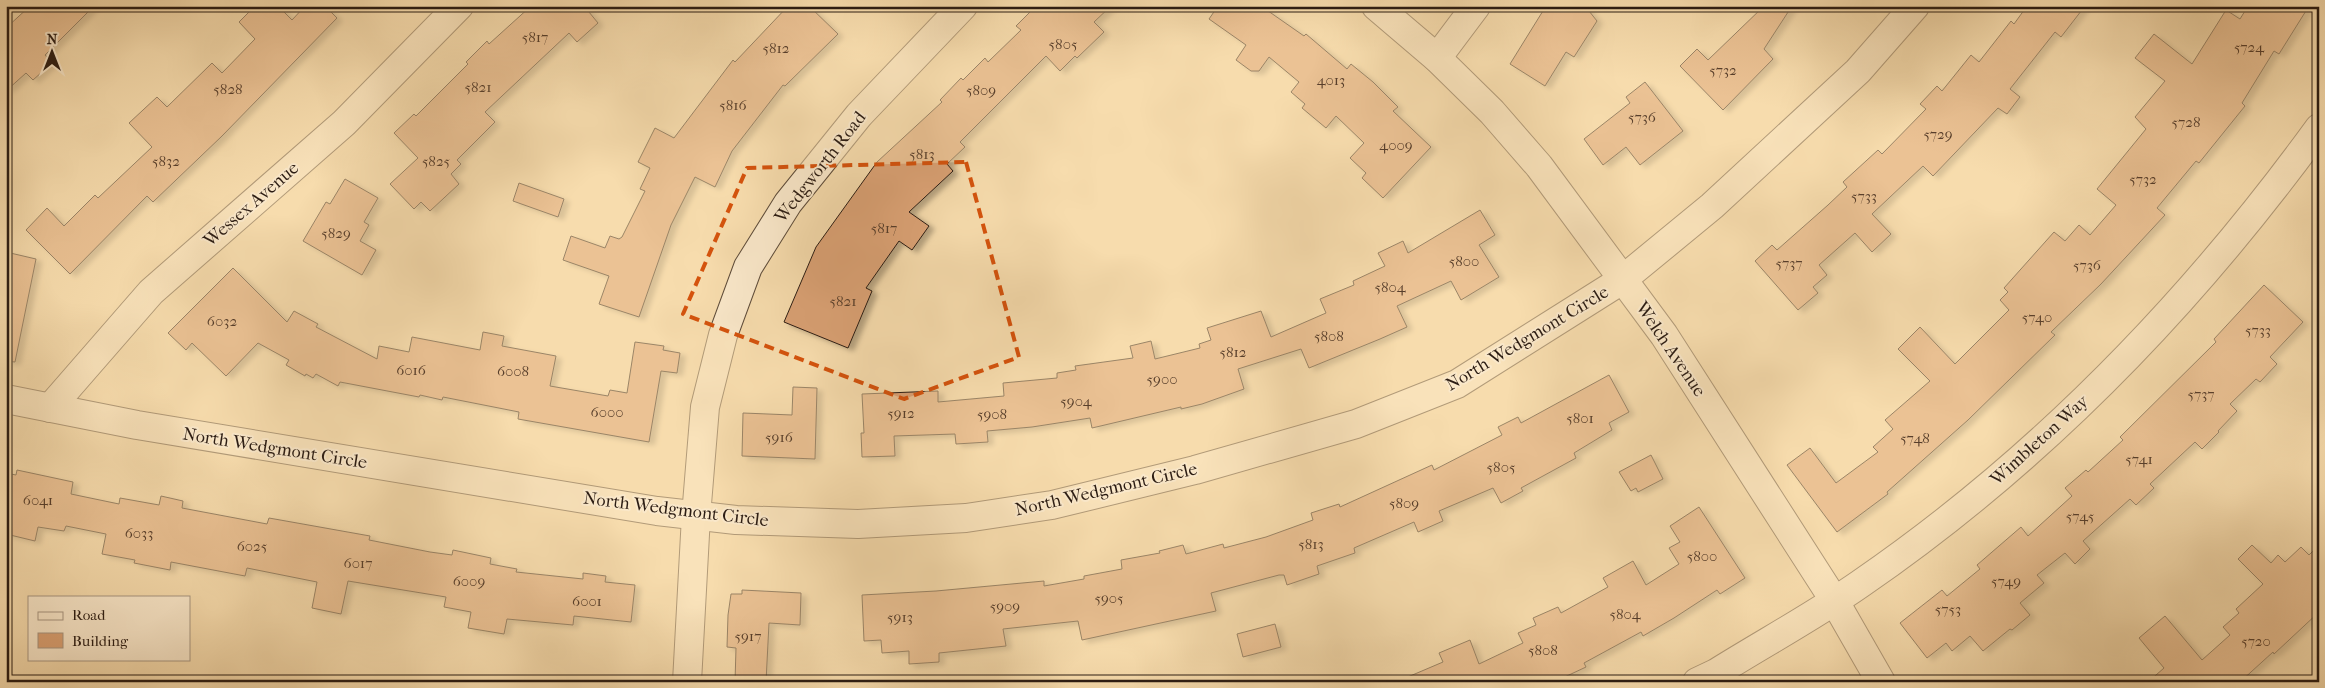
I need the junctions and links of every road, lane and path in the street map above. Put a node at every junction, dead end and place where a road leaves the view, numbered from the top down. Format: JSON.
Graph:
{"nodes":[{"id":1,"x":459,"y":6,"type":"edge"},
{"id":2,"x":963,"y":6,"type":"edge"},
{"id":3,"x":1376,"y":6,"type":"edge"},
{"id":4,"x":1476,"y":6,"type":"edge"},
{"id":5,"x":1915,"y":6,"type":"edge"},
{"id":6,"x":1437,"y":58,"type":"junction"},
{"id":7,"x":2319,"y":128,"type":"edge"},
{"id":8,"x":1622,"y":280,"type":"junction"},
{"id":9,"x":6,"y":399,"type":"edge"},
{"id":10,"x":50,"y":408,"type":"junction"},
{"id":11,"x":696,"y":516,"type":"junction"},
{"id":12,"x":1834,"y":600,"type":"junction"},
{"id":13,"x":687,"y":682,"type":"edge"},
{"id":14,"x":1698,"y":682,"type":"edge"},
{"id":15,"x":1881,"y":682,"type":"edge"}],
"edges":[{"from":1,"to":10,"type":"street","name":"Wessex Avenue"},
{"from":2,"to":11,"type":"street","name":"Wedgworth Road"},
{"from":3,"to":6,"type":"street","name":"Welch Avenue"},
{"from":4,"to":6,"type":"street"},
{"from":5,"to":8,"type":"street","name":"North Wedgmont Circle"},
{"from":6,"to":8,"type":"street","name":"Welch Avenue"},
{"from":7,"to":12,"type":"street","name":"Wimbleton Way"},
{"from":8,"to":11,"type":"street","name":"North Wedgmont Circle"},
{"from":8,"to":12,"type":"street","name":"Welch Avenue"},
{"from":9,"to":10,"type":"street","name":"North Wedgmont Circle"},
{"from":10,"to":11,"type":"street","name":"North Wedgmont Circle"},
{"from":11,"to":13,"type":"street","name":"Wedgworth Road"},
{"from":12,"to":14,"type":"street","name":"Wimbleton Way"},
{"from":12,"to":15,"type":"street","name":"Welch Avenue"}]}
